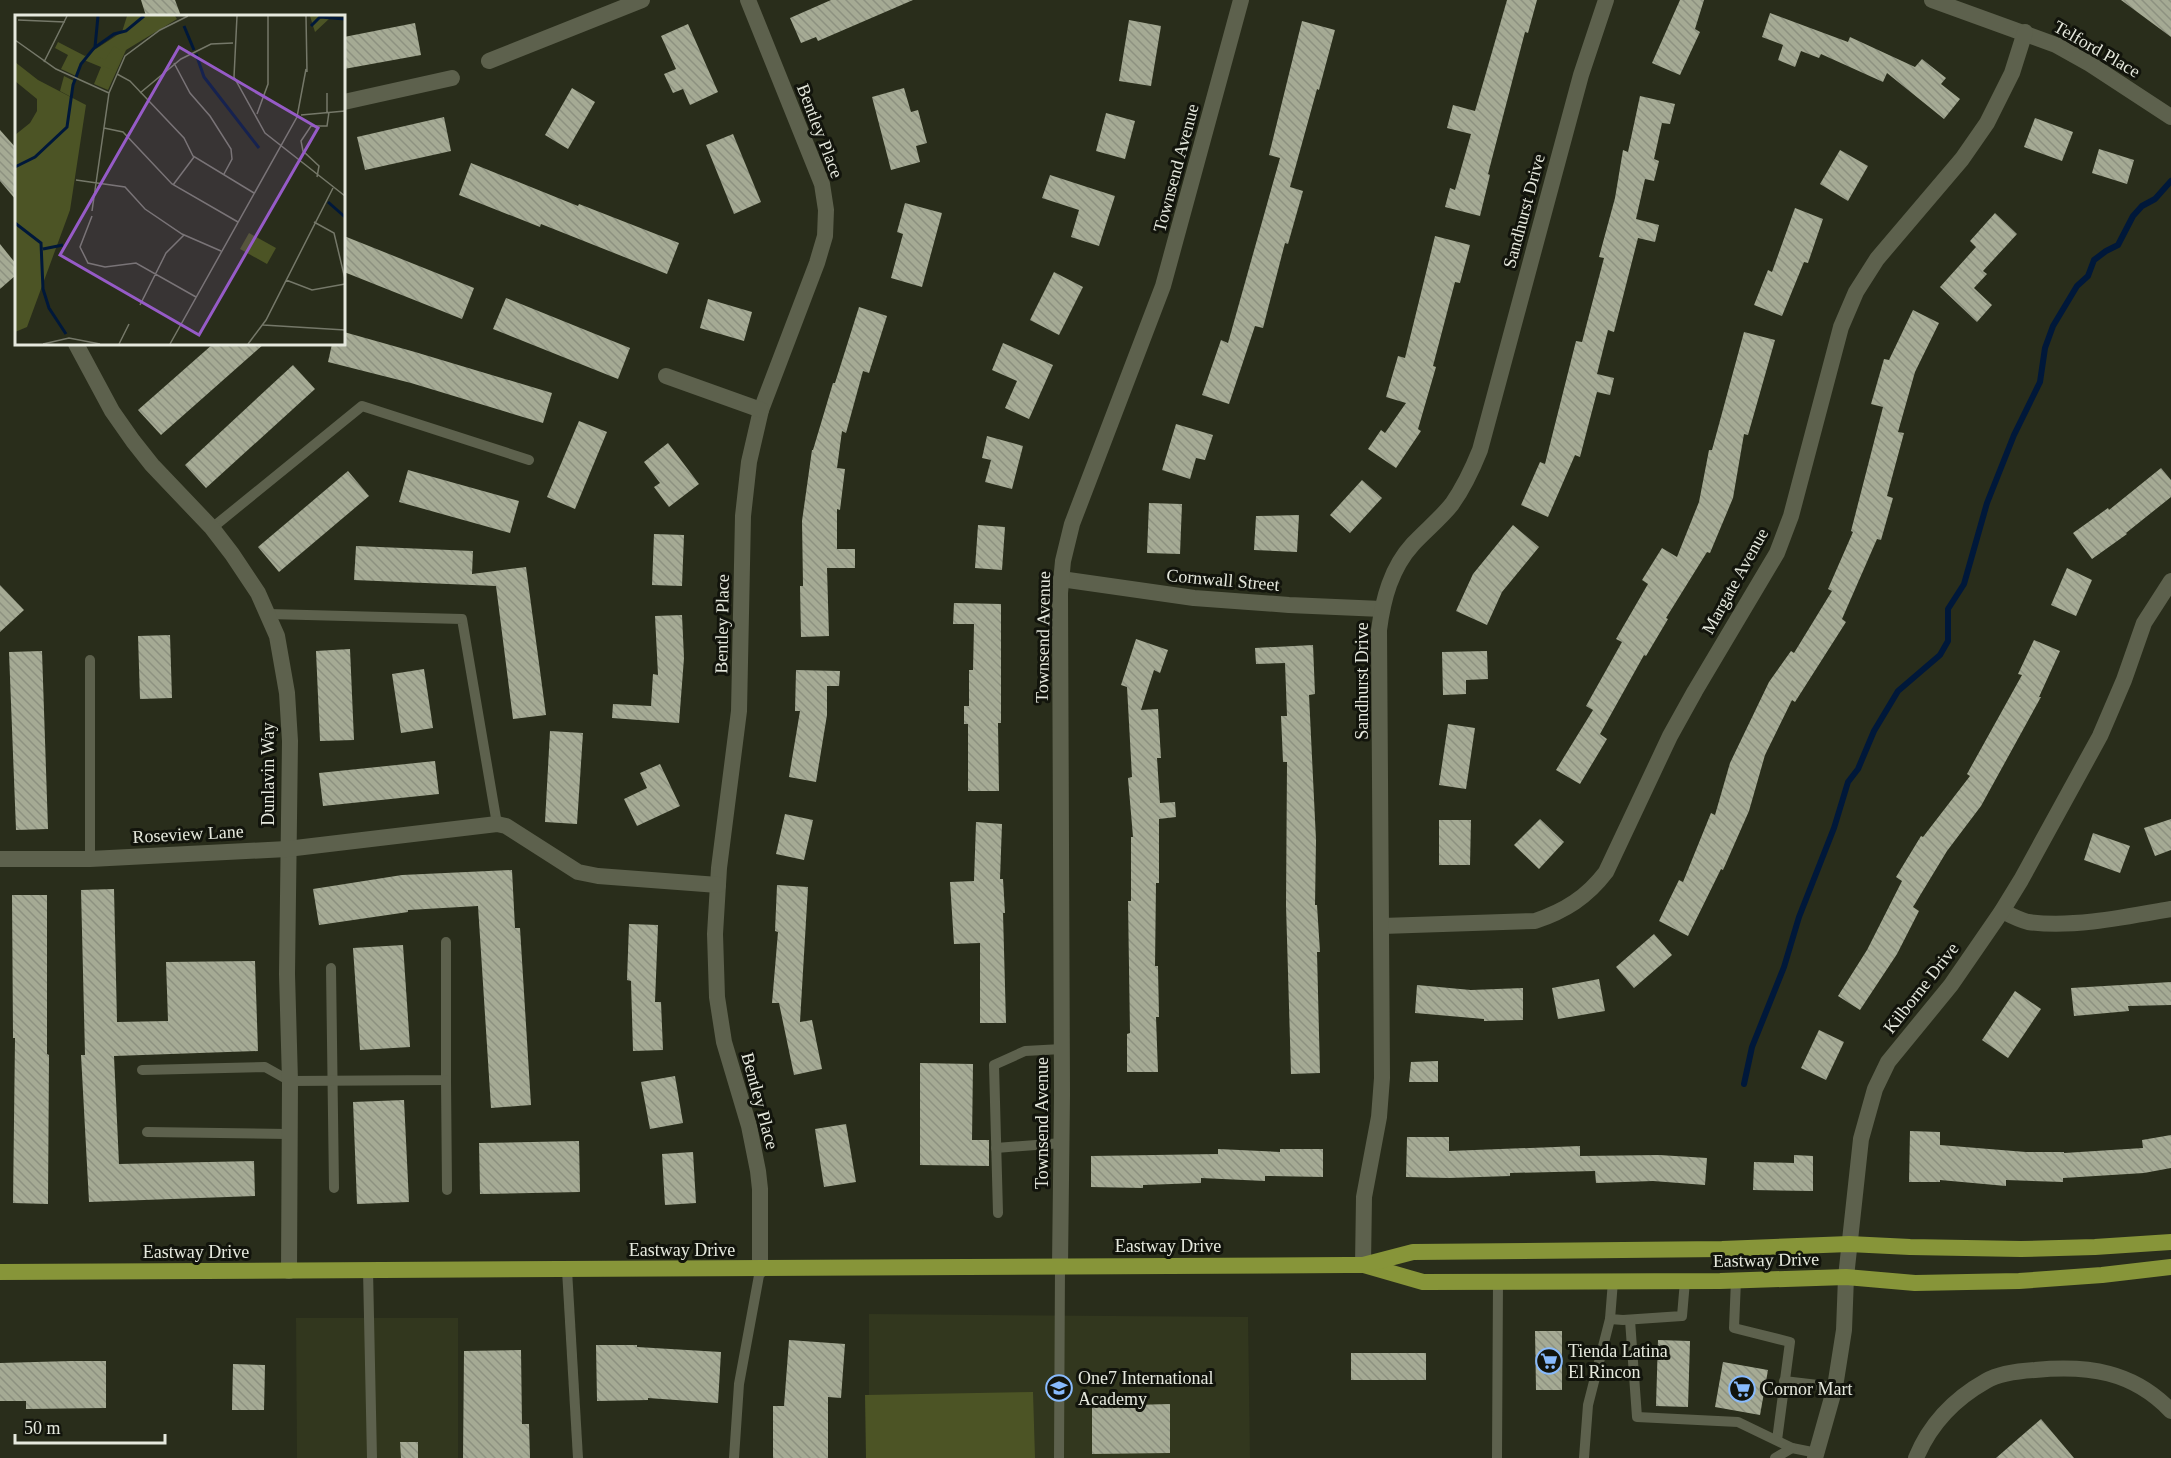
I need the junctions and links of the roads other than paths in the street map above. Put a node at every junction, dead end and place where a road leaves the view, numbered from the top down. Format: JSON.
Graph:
{"nodes":[{"id":1,"x":642,"y":0,"type":"edge"},
{"id":2,"x":748,"y":0,"type":"edge"},
{"id":3,"x":1241,"y":0,"type":"edge"},
{"id":4,"x":1606,"y":0,"type":"edge"},
{"id":5,"x":1932,"y":0,"type":"edge"},
{"id":6,"x":2025,"y":32,"type":"junction"},
{"id":7,"x":489,"y":61,"type":"dead end"},
{"id":8,"x":452,"y":78,"type":"dead end"},
{"id":9,"x":345,"y":102,"type":"edge"},
{"id":10,"x":2171,"y":117,"type":"edge"},
{"id":11,"x":77,"y":345,"type":"edge"},
{"id":12,"x":666,"y":376,"type":"dead end"},
{"id":13,"x":761,"y":410,"type":"junction"},
{"id":14,"x":529,"y":460,"type":"dead end"},
{"id":15,"x":212,"y":528,"type":"junction"},
{"id":16,"x":1061,"y":579,"type":"junction"},
{"id":17,"x":2171,"y":581,"type":"edge"},
{"id":18,"x":1382,"y":609,"type":"junction"},
{"id":19,"x":268,"y":614,"type":"junction"},
{"id":20,"x":90,"y":660,"type":"dead end"},
{"id":21,"x":497,"y":824,"type":"junction"},
{"id":22,"x":287,"y":849,"type":"junction"},
{"id":23,"x":90,"y":858,"type":"junction"},
{"id":24,"x":0,"y":859,"type":"edge"},
{"id":25,"x":718,"y":885,"type":"junction"},
{"id":26,"x":2171,"y":909,"type":"edge"},
{"id":27,"x":2002,"y":911,"type":"junction"},
{"id":28,"x":1382,"y":926,"type":"junction"},
{"id":29,"x":446,"y":942,"type":"dead end"},
{"id":30,"x":331,"y":968,"type":"dead end"},
{"id":31,"x":1062,"y":1049,"type":"junction"},
{"id":32,"x":142,"y":1070,"type":"dead end"},
{"id":33,"x":446,"y":1080,"type":"junction"},
{"id":34,"x":290,"y":1081,"type":"junction"},
{"id":35,"x":333,"y":1081,"type":"junction"},
{"id":36,"x":147,"y":1132,"type":"dead end"},
{"id":37,"x":288,"y":1134,"type":"junction"},
{"id":38,"x":1062,"y":1143,"type":"junction"},
{"id":39,"x":996,"y":1148,"type":"junction"},
{"id":40,"x":334,"y":1188,"type":"dead end"},
{"id":41,"x":447,"y":1190,"type":"dead end"},
{"id":42,"x":998,"y":1213,"type":"dead end"},
{"id":43,"x":2171,"y":1242,"type":"edge"},
{"id":44,"x":1849,"y":1244,"type":"junction"},
{"id":45,"x":1363,"y":1265,"type":"junction"},
{"id":46,"x":1060,"y":1266,"type":"junction"},
{"id":47,"x":2171,"y":1267,"type":"edge"},
{"id":48,"x":368,"y":1270,"type":"junction"},
{"id":49,"x":567,"y":1270,"type":"junction"},
{"id":50,"x":760,"y":1270,"type":"junction"},
{"id":51,"x":289,"y":1271,"type":"junction"},
{"id":52,"x":0,"y":1272,"type":"edge"},
{"id":53,"x":1846,"y":1277,"type":"junction"},
{"id":54,"x":1736,"y":1280,"type":"junction"},
{"id":55,"x":1498,"y":1281,"type":"junction"},
{"id":56,"x":1613,"y":1281,"type":"junction"},
{"id":57,"x":1685,"y":1281,"type":"junction"},
{"id":58,"x":1610,"y":1319,"type":"junction"},
{"id":59,"x":1630,"y":1320,"type":"junction"},
{"id":60,"x":1784,"y":1382,"type":"junction"},
{"id":61,"x":1835,"y":1387,"type":"junction"},
{"id":62,"x":2171,"y":1411,"type":"edge"},
{"id":63,"x":1776,"y":1440,"type":"junction"},
{"id":64,"x":1792,"y":1448,"type":"junction"},
{"id":65,"x":1816,"y":1456,"type":"edge"},
{"id":66,"x":372,"y":1458,"type":"edge"},
{"id":67,"x":578,"y":1458,"type":"edge"},
{"id":68,"x":734,"y":1458,"type":"edge"},
{"id":69,"x":1059,"y":1458,"type":"edge"},
{"id":70,"x":1497,"y":1458,"type":"edge"},
{"id":71,"x":1584,"y":1458,"type":"edge"},
{"id":72,"x":1775,"y":1458,"type":"edge"},
{"id":73,"x":1916,"y":1458,"type":"edge"}],
"edges":[{"from":1,"to":7,"type":"street"},
{"from":2,"to":13,"type":"street","name":"Bentley Place"},
{"from":3,"to":16,"type":"street","name":"Townsend Avenue"},
{"from":4,"to":18,"type":"street","name":"Sandhurst Drive"},
{"from":5,"to":6,"type":"street","name":"Telford Place"},
{"from":6,"to":10,"type":"street","name":"Telford Place"},
{"from":6,"to":28,"type":"street","name":"Margate Avenue"},
{"from":8,"to":9,"type":"street"},
{"from":11,"to":15,"type":"street","name":"Dunlavin Way"},
{"from":12,"to":13,"type":"street"},
{"from":13,"to":25,"type":"street","name":"Bentley Place"},
{"from":14,"to":15,"type":"lane"},
{"from":15,"to":19,"type":"street","name":"Dunlavin Way"},
{"from":16,"to":18,"type":"street","name":"Cornwall Street"},
{"from":16,"to":31,"type":"street","name":"Townsend Avenue"},
{"from":17,"to":27,"type":"street","name":"Kilborne Drive"},
{"from":18,"to":28,"type":"street","name":"Sandhurst Drive"},
{"from":19,"to":21,"type":"lane"},
{"from":19,"to":22,"type":"street","name":"Dunlavin Way"},
{"from":20,"to":23,"type":"lane"},
{"from":21,"to":22,"type":"street","name":"Roseview Lane"},
{"from":21,"to":25,"type":"street"},
{"from":22,"to":23,"type":"street","name":"Roseview Lane"},
{"from":22,"to":34,"type":"street","name":"Dunlavin Way"},
{"from":23,"to":24,"type":"street","name":"Roseview Lane"},
{"from":25,"to":50,"type":"street","name":"Bentley Place"},
{"from":26,"to":27,"type":"street"},
{"from":27,"to":44,"type":"street","name":"Kilborne Drive"},
{"from":28,"to":45,"type":"street","name":"Sandhurst Drive"},
{"from":29,"to":33,"type":"lane"},
{"from":30,"to":35,"type":"lane"},
{"from":31,"to":38,"type":"street","name":"Townsend Avenue"},
{"from":31,"to":39,"type":"lane"},
{"from":32,"to":34,"type":"lane"},
{"from":33,"to":35,"type":"lane"},
{"from":33,"to":41,"type":"lane"},
{"from":34,"to":35,"type":"lane"},
{"from":34,"to":37,"type":"street","name":"Dunlavin Way"},
{"from":35,"to":40,"type":"lane"},
{"from":36,"to":37,"type":"lane"},
{"from":37,"to":51,"type":"street","name":"Dunlavin Way"},
{"from":38,"to":39,"type":"lane"},
{"from":38,"to":46,"type":"street","name":"Townsend Avenue"},
{"from":39,"to":42,"type":"lane"},
{"from":43,"to":44,"type":"main road","name":"Eastway Drive"},
{"from":44,"to":45,"type":"main road","name":"Eastway Drive"},
{"from":44,"to":53,"type":"street","name":"Kilborne Drive"},
{"from":45,"to":46,"type":"main road","name":"Eastway Drive"},
{"from":45,"to":55,"type":"main road","name":"Eastway Drive"},
{"from":46,"to":50,"type":"main road","name":"Eastway Drive"},
{"from":46,"to":69,"type":"lane"},
{"from":47,"to":53,"type":"main road","name":"Eastway Drive"},
{"from":48,"to":49,"type":"main road","name":"Eastway Drive"},
{"from":48,"to":51,"type":"main road","name":"Eastway Drive"},
{"from":48,"to":66,"type":"lane"},
{"from":49,"to":50,"type":"main road","name":"Eastway Drive"},
{"from":49,"to":67,"type":"lane"},
{"from":50,"to":68,"type":"lane"},
{"from":51,"to":52,"type":"main road","name":"Eastway Drive"},
{"from":53,"to":54,"type":"main road","name":"Eastway Drive"},
{"from":53,"to":61,"type":"street","name":"Kilborne Drive"},
{"from":54,"to":57,"type":"main road","name":"Eastway Drive"},
{"from":54,"to":60,"type":"lane"},
{"from":55,"to":56,"type":"main road","name":"Eastway Drive"},
{"from":55,"to":70,"type":"lane"},
{"from":56,"to":57,"type":"main road","name":"Eastway Drive"},
{"from":56,"to":58,"type":"lane"},
{"from":57,"to":59,"type":"lane"},
{"from":58,"to":59,"type":"lane"},
{"from":58,"to":71,"type":"lane"},
{"from":59,"to":63,"type":"lane"},
{"from":60,"to":61,"type":"lane"},
{"from":60,"to":63,"type":"lane"},
{"from":61,"to":65,"type":"street","name":"Kilborne Drive"},
{"from":62,"to":73,"type":"street"},
{"from":63,"to":64,"type":"lane"},
{"from":64,"to":65,"type":"lane"},
{"from":64,"to":72,"type":"lane"}]}
